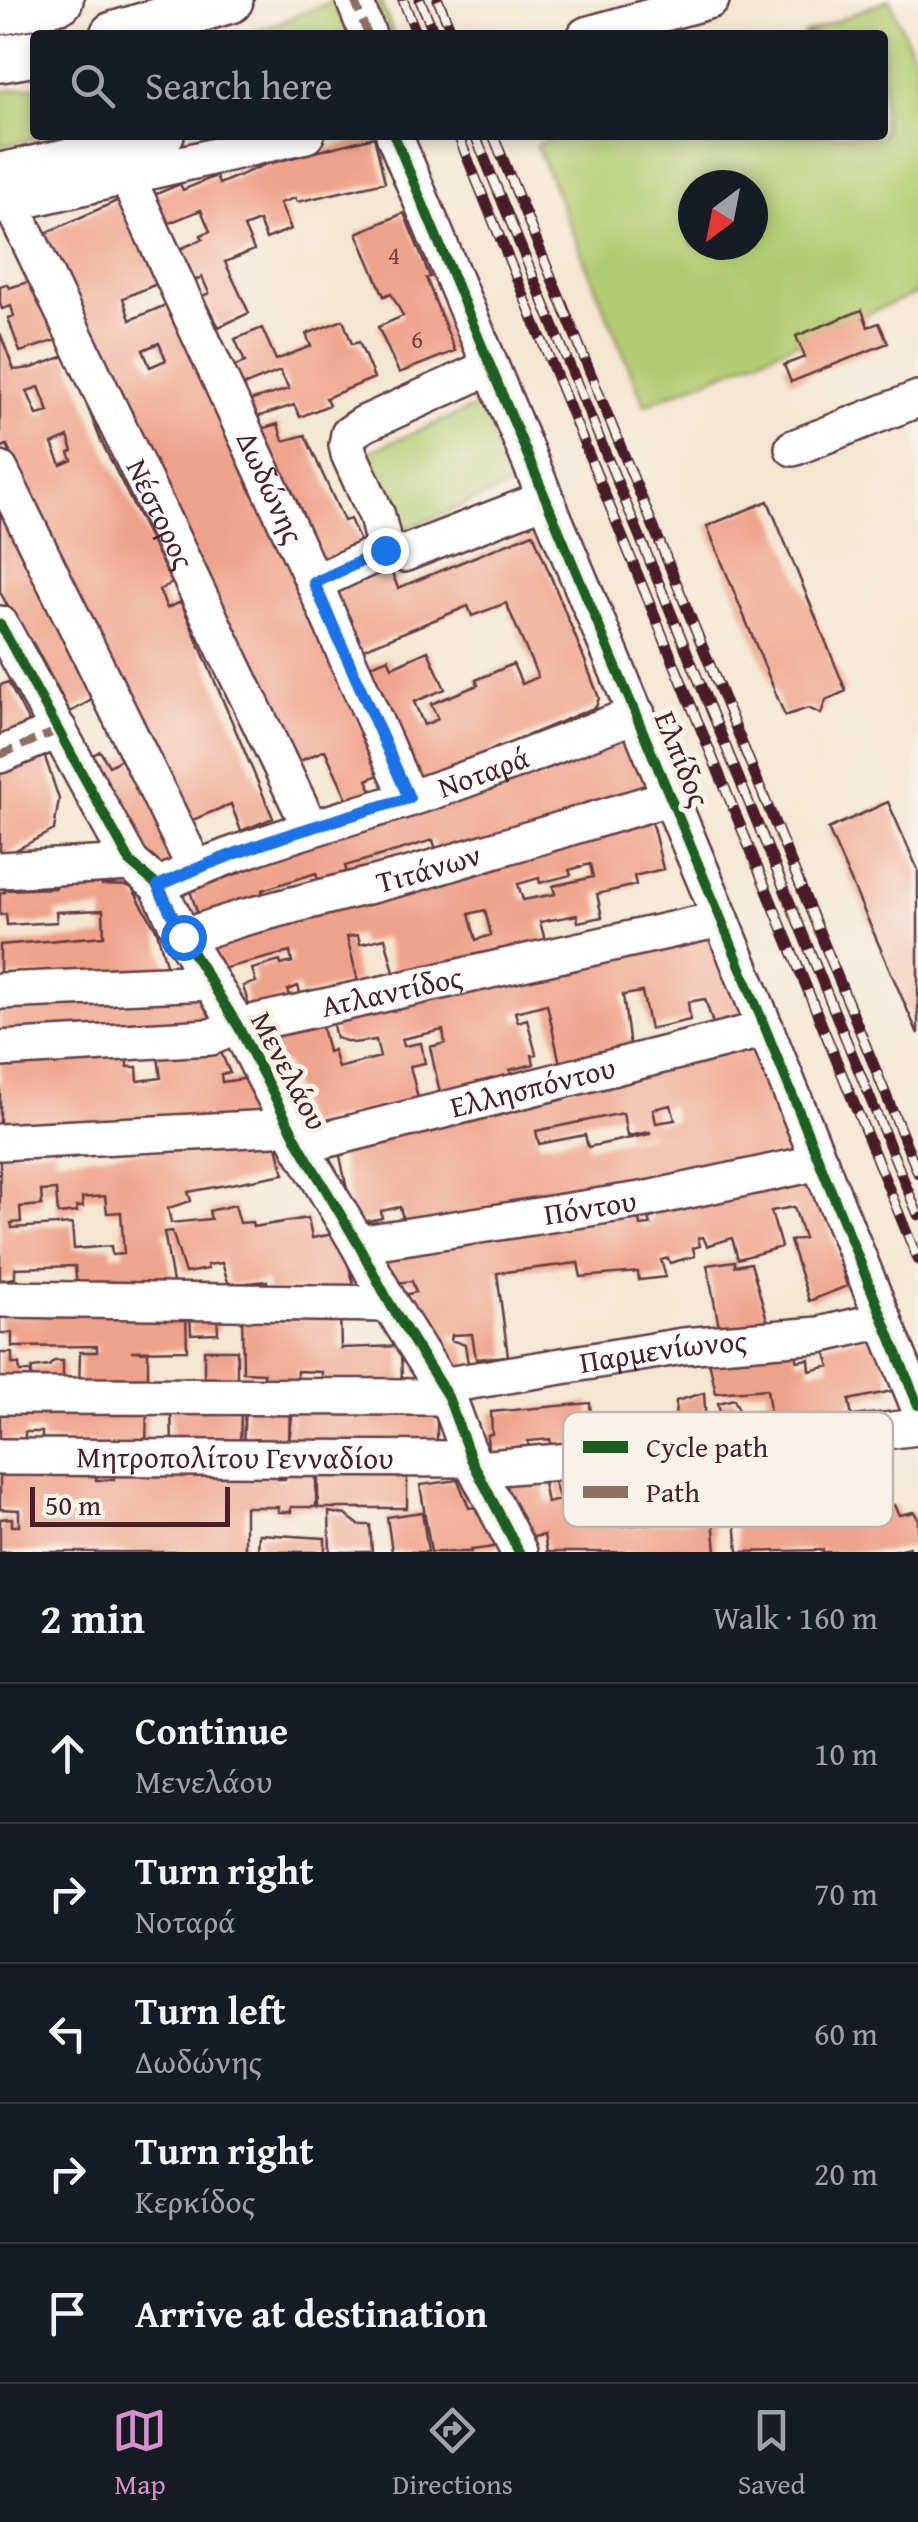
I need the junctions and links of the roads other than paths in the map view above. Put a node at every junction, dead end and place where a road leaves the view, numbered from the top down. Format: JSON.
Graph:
{"nodes":[{"id":1,"x":60,"y":0,"type":"edge"},
{"id":2,"x":230,"y":0,"type":"edge"},
{"id":3,"x":354,"y":0,"type":"edge"},
{"id":4,"x":710,"y":0,"type":"edge"},
{"id":5,"x":0,"y":12,"type":"edge"},
{"id":6,"x":130,"y":30,"type":"edge"},
{"id":7,"x":366,"y":30,"type":"edge"},
{"id":8,"x":604,"y":30,"type":"edge"},
{"id":9,"x":30,"y":54,"type":"edge"},
{"id":10,"x":0,"y":60,"type":"edge"},
{"id":11,"x":152,"y":140,"type":"edge"},
{"id":12,"x":285,"y":140,"type":"edge"},
{"id":13,"x":396,"y":140,"type":"edge"},
{"id":14,"x":127,"y":177,"type":"junction"},
{"id":15,"x":4,"y":193,"type":"edge"},
{"id":16,"x":490,"y":368,"type":"junction"},
{"id":17,"x":918,"y":399,"type":"edge"},
{"id":18,"x":793,"y":448,"type":"dead end"},
{"id":19,"x":0,"y":470,"type":"edge"},
{"id":20,"x":545,"y":499,"type":"junction"},
{"id":21,"x":385,"y":550,"type":"junction"},
{"id":22,"x":314,"y":583,"type":"junction"},
{"id":23,"x":0,"y":624,"type":"edge"},
{"id":24,"x":637,"y":714,"type":"junction"},
{"id":25,"x":59,"y":730,"type":"junction"},
{"id":26,"x":0,"y":755,"type":"edge"},
{"id":27,"x":671,"y":796,"type":"junction"},
{"id":28,"x":409,"y":798,"type":"junction"},
{"id":29,"x":310,"y":827,"type":"junction"},
{"id":30,"x":131,"y":862,"type":"junction"},
{"id":31,"x":196,"y":868,"type":"junction"},
{"id":32,"x":0,"y":870,"type":"edge"},
{"id":33,"x":158,"y":886,"type":"junction"},
{"id":34,"x":722,"y":919,"type":"junction"},
{"id":35,"x":183,"y":937,"type":"junction"},
{"id":36,"x":210,"y":982,"type":"junction"},
{"id":37,"x":0,"y":992,"type":"edge"},
{"id":38,"x":238,"y":1026,"type":"junction"},
{"id":39,"x":766,"y":1029,"type":"junction"},
{"id":40,"x":0,"y":1049,"type":"edge"},
{"id":41,"x":296,"y":1137,"type":"junction"},
{"id":42,"x":0,"y":1142,"type":"edge"},
{"id":43,"x":820,"y":1162,"type":"junction"},
{"id":44,"x":358,"y":1244,"type":"junction"},
{"id":45,"x":0,"y":1299,"type":"edge"},
{"id":46,"x":390,"y":1304,"type":"junction"},
{"id":47,"x":884,"y":1320,"type":"junction"},
{"id":48,"x":445,"y":1391,"type":"junction"},
{"id":49,"x":0,"y":1396,"type":"edge"},
{"id":50,"x":918,"y":1405,"type":"edge"},
{"id":51,"x":918,"y":1427,"type":"edge"},
{"id":52,"x":893,"y":1430,"type":"edge"},
{"id":53,"x":0,"y":1457,"type":"edge"},
{"id":54,"x":563,"y":1458,"type":"edge"},
{"id":55,"x":474,"y":1464,"type":"junction"},
{"id":56,"x":519,"y":1552,"type":"edge"}],
"edges":[{"from":1,"to":5,"type":"main road"},
{"from":2,"to":6,"type":"main road"},
{"from":3,"to":7,"type":"street"},
{"from":4,"to":8,"type":"street"},
{"from":9,"to":10,"type":"main road"},
{"from":11,"to":15,"type":"street"},
{"from":12,"to":14,"type":"street"},
{"from":13,"to":16,"type":"street","name":"Ελπίδος"},
{"from":14,"to":15,"type":"street"},
{"from":14,"to":22,"type":"street","name":"Δωδώνης"},
{"from":15,"to":29,"type":"street","name":"Νέστορος"},
{"from":16,"to":20,"type":"street","name":"Ελπίδος"},
{"from":16,"to":21,"type":"street"},
{"from":17,"to":18,"type":"street"},
{"from":19,"to":31,"type":"street"},
{"from":20,"to":21,"type":"street"},
{"from":20,"to":24,"type":"street","name":"Ελπίδος"},
{"from":21,"to":22,"type":"street"},
{"from":22,"to":28,"type":"street","name":"Δωδώνης"},
{"from":23,"to":25,"type":"street","name":"Μενελάου"},
{"from":24,"to":27,"type":"street","name":"Ελπίδος"},
{"from":24,"to":28,"type":"street","name":"Νοταρά"},
{"from":25,"to":26,"type":"street"},
{"from":25,"to":30,"type":"street","name":"Μενελάου"},
{"from":27,"to":34,"type":"street","name":"Ελπίδος"},
{"from":27,"to":35,"type":"street","name":"Τιτάνων"},
{"from":28,"to":29,"type":"street","name":"Νοταρά"},
{"from":29,"to":31,"type":"street","name":"Νοταρά"},
{"from":30,"to":32,"type":"street"},
{"from":30,"to":33,"type":"street","name":"Μενελάου"},
{"from":31,"to":33,"type":"street","name":"Νοταρά"},
{"from":33,"to":35,"type":"street","name":"Μενελάου"},
{"from":34,"to":38,"type":"street","name":"Ατλαντίδος"},
{"from":34,"to":39,"type":"street","name":"Ελπίδος"},
{"from":35,"to":36,"type":"street","name":"Μενελάου"},
{"from":36,"to":37,"type":"street"},
{"from":36,"to":38,"type":"street","name":"Μενελάου"},
{"from":38,"to":40,"type":"street","name":"Ατλαντίδος"},
{"from":38,"to":41,"type":"street","name":"Μενελάου"},
{"from":39,"to":41,"type":"street","name":"Ελλησπόντου"},
{"from":39,"to":43,"type":"street","name":"Ελπίδος"},
{"from":41,"to":42,"type":"street","name":"Ελλησπόντου"},
{"from":41,"to":44,"type":"street","name":"Μενελάου"},
{"from":43,"to":44,"type":"street","name":"Πόντου"},
{"from":43,"to":47,"type":"street","name":"Ελπίδος"},
{"from":44,"to":46,"type":"street","name":"Μενελάου"},
{"from":45,"to":46,"type":"street"},
{"from":46,"to":48,"type":"street","name":"Μενελάου"},
{"from":47,"to":48,"type":"street","name":"Παρμενίωνος"},
{"from":47,"to":50,"type":"street","name":"Ελπίδος"},
{"from":48,"to":49,"type":"street","name":"Παρμενίωνος"},
{"from":48,"to":55,"type":"street","name":"Μενελάου"},
{"from":51,"to":52,"type":"street","name":"Μητροπολίτου Γενναδίου"},
{"from":53,"to":55,"type":"street","name":"Μητροπολίτου Γενναδίου"},
{"from":54,"to":55,"type":"street","name":"Μητροπολίτου Γενναδίου"},
{"from":55,"to":56,"type":"street","name":"Μενελάου"}]}
